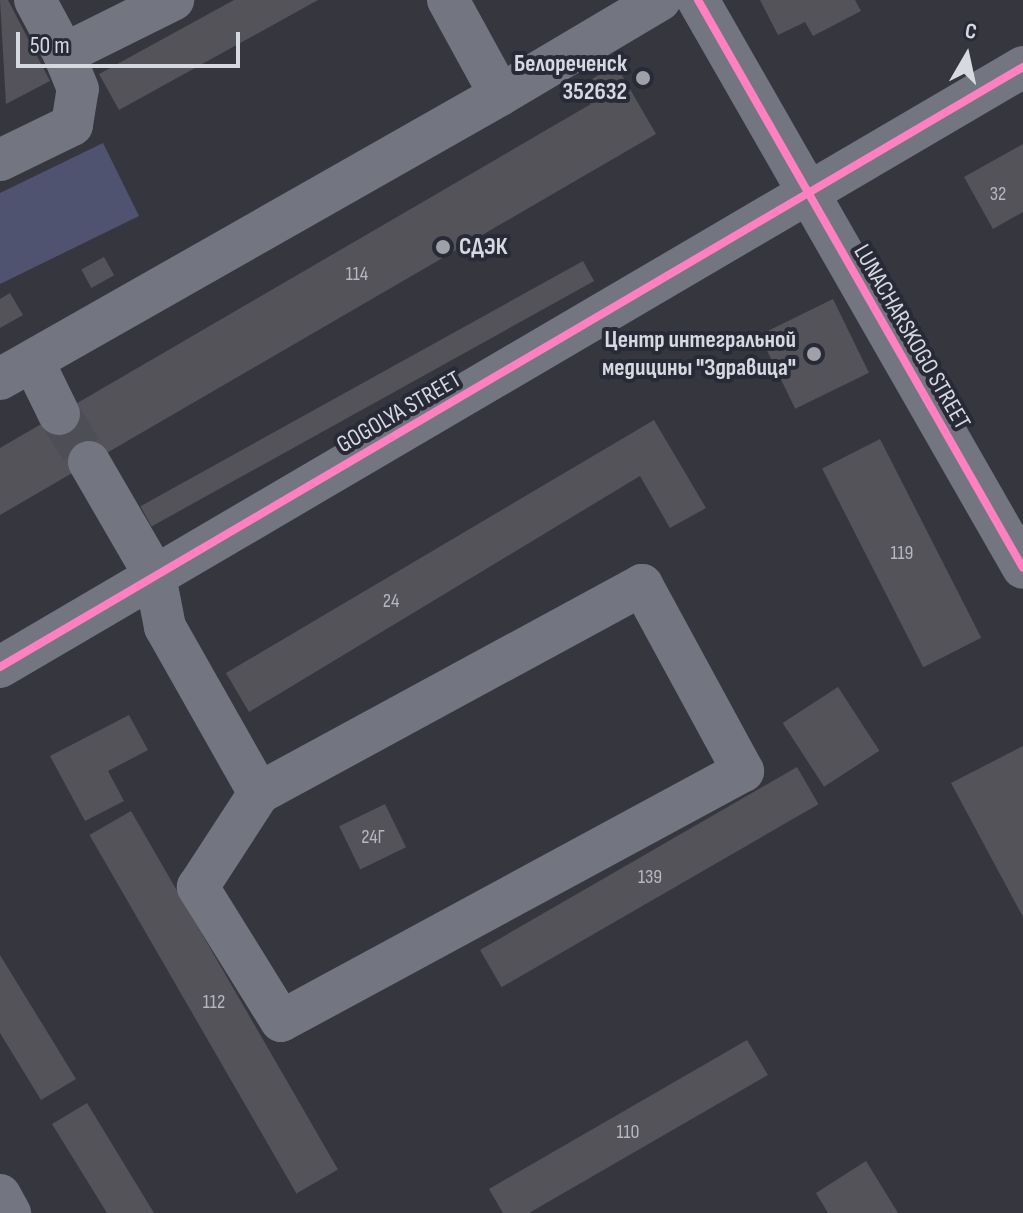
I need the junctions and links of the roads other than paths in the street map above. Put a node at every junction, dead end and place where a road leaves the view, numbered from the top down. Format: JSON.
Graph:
{"nodes":[{"id":1,"x":35,"y":0,"type":"edge"},
{"id":2,"x":173,"y":0,"type":"edge"},
{"id":3,"x":448,"y":0,"type":"edge"},
{"id":4,"x":660,"y":0,"type":"edge"},
{"id":5,"x":698,"y":0,"type":"edge"},
{"id":6,"x":64,"y":54,"type":"junction"},
{"id":7,"x":1023,"y":67,"type":"edge"},
{"id":8,"x":500,"y":95,"type":"junction"},
{"id":9,"x":0,"y":160,"type":"edge"},
{"id":10,"x":804,"y":195,"type":"junction"},
{"id":11,"x":16,"y":370,"type":"edge"},
{"id":12,"x":59,"y":414,"type":"tunnel mouth"},
{"id":13,"x":89,"y":462,"type":"tunnel mouth"},
{"id":14,"x":1023,"y":568,"type":"edge"},
{"id":15,"x":155,"y":576,"type":"junction"},
{"id":16,"x":0,"y":667,"type":"edge"},
{"id":17,"x":259,"y":793,"type":"junction"},
{"id":18,"x":0,"y":1195,"type":"edge"},
{"id":19,"x":10,"y":1213,"type":"edge"}],
"edges":[{"from":1,"to":6,"type":"street"},
{"from":2,"to":6,"type":"street"},
{"from":3,"to":8,"type":"street"},
{"from":4,"to":8,"type":"street"},
{"from":5,"to":10,"type":"street","name":"LUNACHARSKOGO STREET"},
{"from":6,"to":9,"type":"street"},
{"from":7,"to":10,"type":"street","name":"GOGOLYA STREET"},
{"from":8,"to":11,"type":"street"},
{"from":10,"to":14,"type":"street","name":"LUNACHARSKOGO STREET"},
{"from":10,"to":15,"type":"street","name":"GOGOLYA STREET"},
{"from":11,"to":12,"type":"street"},
{"from":13,"to":15,"type":"street"},
{"from":15,"to":16,"type":"street","name":"GOGOLYA STREET"},
{"from":15,"to":17,"type":"street"},
{"from":17,"to":17,"type":"street"},
{"from":18,"to":19,"type":"street"}]}
